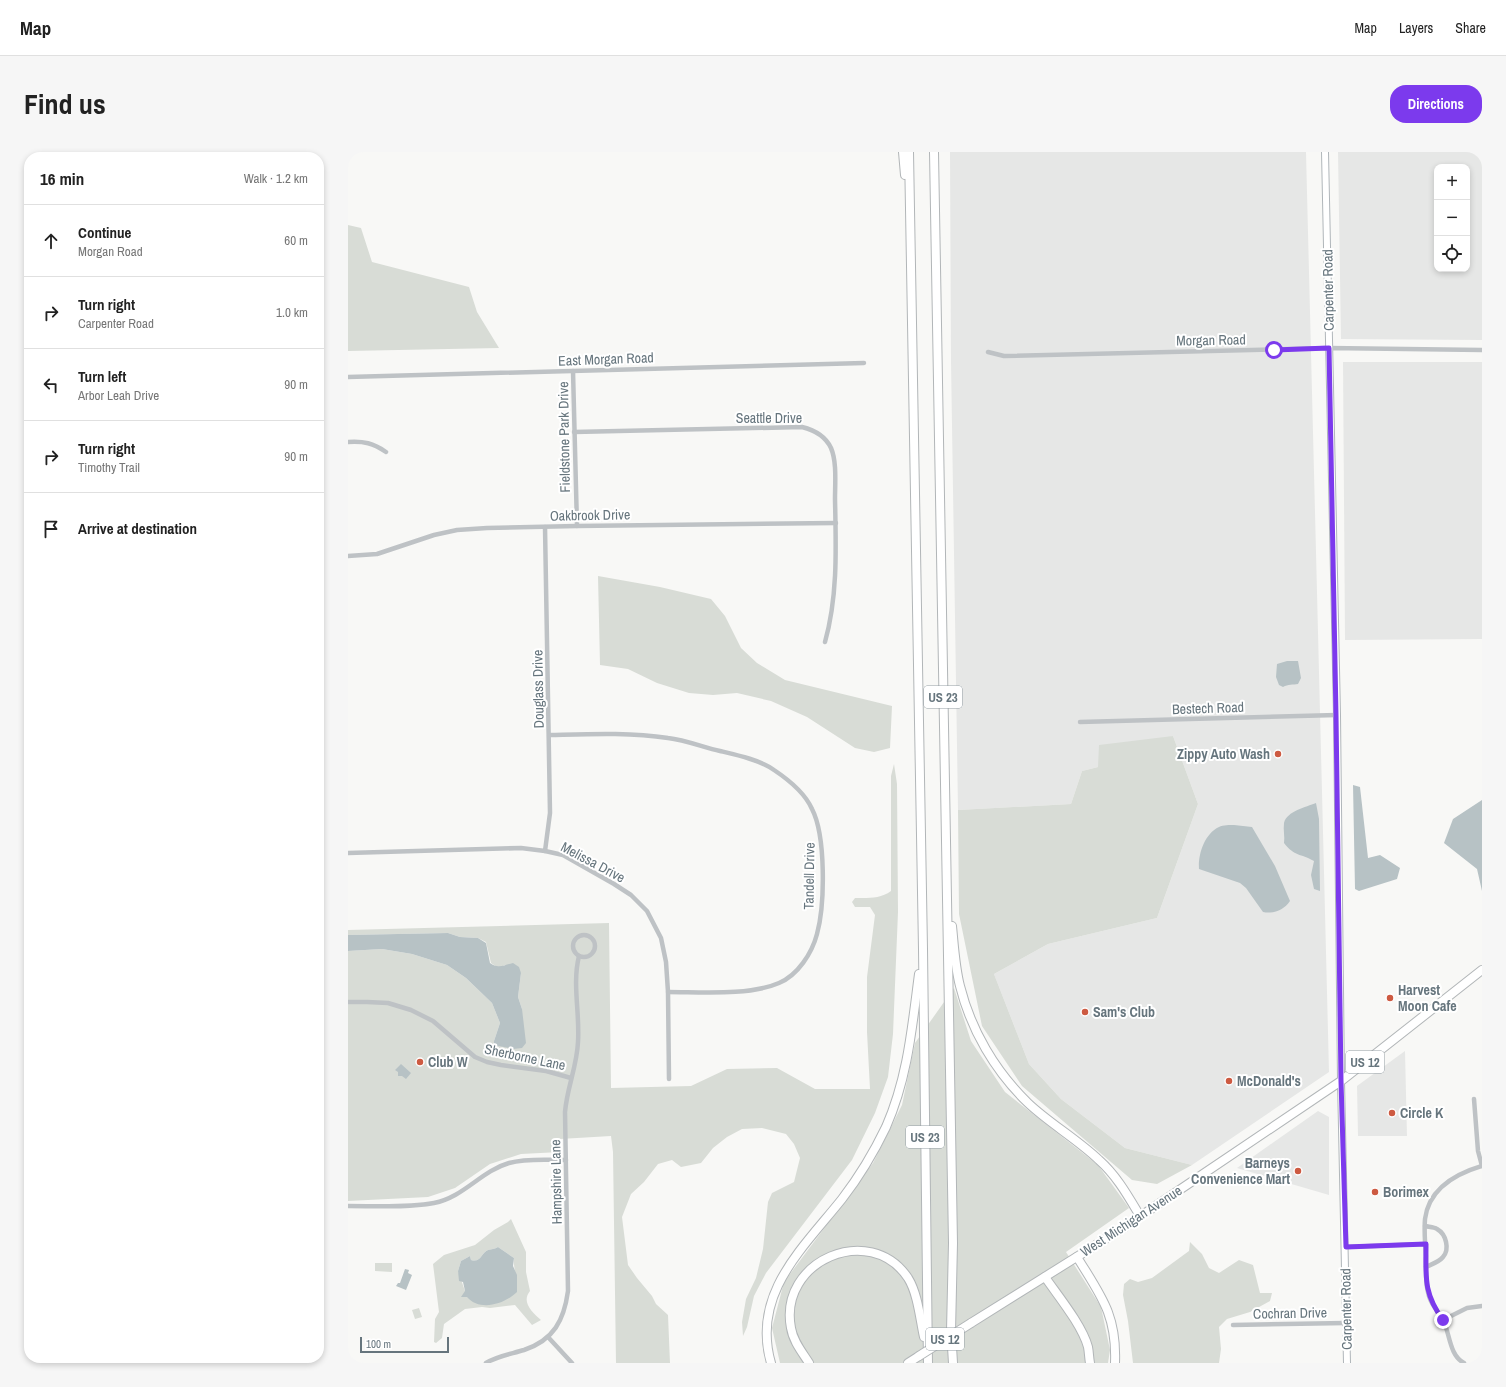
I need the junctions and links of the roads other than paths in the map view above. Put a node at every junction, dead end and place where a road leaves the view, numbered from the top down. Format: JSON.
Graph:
{"nodes":[{"id":1,"x":903,"y":152,"type":"edge"},
{"id":2,"x":909,"y":152,"type":"edge"},
{"id":3,"x":934,"y":152,"type":"edge"},
{"id":4,"x":1325,"y":152,"type":"edge"},
{"id":5,"x":910,"y":204,"type":"junction"},
{"id":6,"x":1329,"y":348,"type":"junction"},
{"id":7,"x":1482,"y":350,"type":"edge"},
{"id":8,"x":988,"y":352,"type":"dead end"},
{"id":9,"x":864,"y":363,"type":"dead end"},
{"id":10,"x":573,"y":371,"type":"junction"},
{"id":11,"x":348,"y":377,"type":"edge"},
{"id":12,"x":574,"y":432,"type":"junction"},
{"id":13,"x":348,"y":442,"type":"edge"},
{"id":14,"x":386,"y":452,"type":"dead end"},
{"id":15,"x":836,"y":523,"type":"junction"},
{"id":16,"x":577,"y":526,"type":"junction"},
{"id":17,"x":545,"y":527,"type":"junction"},
{"id":18,"x":348,"y":556,"type":"edge"},
{"id":19,"x":825,"y":642,"type":"dead end"},
{"id":20,"x":1336,"y":715,"type":"junction"},
{"id":21,"x":1080,"y":722,"type":"dead end"},
{"id":22,"x":550,"y":735,"type":"junction"},
{"id":23,"x":545,"y":851,"type":"junction"},
{"id":24,"x":348,"y":853,"type":"edge"},
{"id":25,"x":947,"y":876,"type":"junction"},
{"id":26,"x":923,"y":949,"type":"junction"},
{"id":27,"x":579,"y":956,"type":"junction"},
{"id":28,"x":1482,"y":970,"type":"edge"},
{"id":29,"x":668,"y":992,"type":"junction"},
{"id":30,"x":348,"y":1002,"type":"edge"},
{"id":31,"x":571,"y":1078,"type":"junction"},
{"id":32,"x":669,"y":1080,"type":"dead end"},
{"id":33,"x":1341,"y":1081,"type":"junction"},
{"id":34,"x":1474,"y":1099,"type":"dead end"},
{"id":35,"x":566,"y":1160,"type":"junction"},
{"id":36,"x":1482,"y":1166,"type":"edge"},
{"id":37,"x":348,"y":1206,"type":"edge"},
{"id":38,"x":1140,"y":1216,"type":"junction"},
{"id":39,"x":1425,"y":1226,"type":"junction"},
{"id":40,"x":1426,"y":1244,"type":"junction"},
{"id":41,"x":1346,"y":1247,"type":"junction"},
{"id":42,"x":1077,"y":1257,"type":"junction"},
{"id":43,"x":1426,"y":1267,"type":"junction"},
{"id":44,"x":1045,"y":1277,"type":"junction"},
{"id":45,"x":1482,"y":1306,"type":"edge"},
{"id":46,"x":1443,"y":1320,"type":"junction"},
{"id":47,"x":1346,"y":1323,"type":"junction"},
{"id":48,"x":1233,"y":1325,"type":"dead end"},
{"id":49,"x":951,"y":1331,"type":"junction"},
{"id":50,"x":548,"y":1337,"type":"junction"},
{"id":51,"x":928,"y":1362,"type":"edge"},
{"id":52,"x":486,"y":1363,"type":"edge"},
{"id":53,"x":572,"y":1363,"type":"edge"},
{"id":54,"x":772,"y":1363,"type":"edge"},
{"id":55,"x":809,"y":1363,"type":"edge"},
{"id":56,"x":908,"y":1363,"type":"edge"},
{"id":57,"x":953,"y":1363,"type":"edge"},
{"id":58,"x":959,"y":1363,"type":"edge"},
{"id":59,"x":1090,"y":1363,"type":"edge"},
{"id":60,"x":1115,"y":1363,"type":"edge"},
{"id":61,"x":1347,"y":1363,"type":"edge"},
{"id":62,"x":1464,"y":1363,"type":"edge"}],
"edges":[{"from":1,"to":5,"type":"highway"},
{"from":2,"to":5,"type":"highway","number":"US 23"},
{"from":3,"to":25,"type":"highway","number":"US 23"},
{"from":4,"to":6,"type":"main road","name":"Carpenter Road"},
{"from":5,"to":26,"type":"highway","number":"US 23"},
{"from":6,"to":7,"type":"street","name":"Morgan Road"},
{"from":6,"to":8,"type":"street","name":"Morgan Road"},
{"from":6,"to":20,"type":"main road","name":"Carpenter Road"},
{"from":9,"to":10,"type":"street","name":"East Morgan Road"},
{"from":10,"to":11,"type":"street","name":"East Morgan Road"},
{"from":10,"to":12,"type":"street","name":"Fieldstone Park Drive"},
{"from":12,"to":15,"type":"street","name":"Seattle Drive"},
{"from":12,"to":16,"type":"street","name":"Fieldstone Park Drive"},
{"from":13,"to":14,"type":"street"},
{"from":15,"to":16,"type":"street","name":"Oakbrook Drive"},
{"from":15,"to":19,"type":"street","name":"Seattle Drive"},
{"from":16,"to":17,"type":"street","name":"Oakbrook Drive"},
{"from":17,"to":18,"type":"street","name":"Oakbrook Drive"},
{"from":17,"to":22,"type":"street","name":"Douglass Drive"},
{"from":20,"to":21,"type":"street","name":"Bestech Road"},
{"from":20,"to":33,"type":"main road","name":"Carpenter Road"},
{"from":22,"to":23,"type":"street","name":"Douglass Drive"},
{"from":22,"to":29,"type":"street","name":"Tandell Drive"},
{"from":23,"to":24,"type":"street","name":"Melissa Drive"},
{"from":23,"to":29,"type":"street","name":"Melissa Drive"},
{"from":25,"to":38,"type":"highway"},
{"from":25,"to":49,"type":"highway","number":"US 23"},
{"from":26,"to":51,"type":"highway","number":"US 23"},
{"from":26,"to":54,"type":"highway"},
{"from":27,"to":27,"type":"street","name":"Hampshire Lane"},
{"from":27,"to":31,"type":"street","name":"Hampshire Lane"},
{"from":28,"to":33,"type":"highway","name":"West Michigan Avenue","number":"US 12"},
{"from":29,"to":32,"type":"street","name":"Melissa Drive"},
{"from":30,"to":31,"type":"street","name":"Sherborne Lane"},
{"from":31,"to":35,"type":"street","name":"Hampshire Lane"},
{"from":33,"to":38,"type":"highway","name":"West Michigan Avenue","number":"US 12"},
{"from":33,"to":41,"type":"main road","name":"Carpenter Road"},
{"from":34,"to":36,"type":"street"},
{"from":35,"to":37,"type":"street"},
{"from":35,"to":50,"type":"street","name":"Hampshire Lane"},
{"from":36,"to":39,"type":"street"},
{"from":38,"to":42,"type":"highway","name":"West Michigan Avenue","number":"US 12"},
{"from":39,"to":40,"type":"street"},
{"from":39,"to":43,"type":"street"},
{"from":40,"to":41,"type":"street"},
{"from":40,"to":43,"type":"street"},
{"from":41,"to":47,"type":"main road","name":"Carpenter Road"},
{"from":42,"to":44,"type":"highway","name":"West Michigan Avenue","number":"US 12"},
{"from":42,"to":60,"type":"highway"},
{"from":43,"to":46,"type":"street"},
{"from":44,"to":56,"type":"highway","name":"West Michigan Avenue","number":"US 12","bridge":true},
{"from":44,"to":59,"type":"highway"},
{"from":45,"to":46,"type":"street"},
{"from":46,"to":62,"type":"street"},
{"from":47,"to":48,"type":"street","name":"Cochran Drive"},
{"from":47,"to":61,"type":"main road","name":"Carpenter Road"},
{"from":49,"to":57,"type":"highway","number":"US 23"},
{"from":49,"to":58,"type":"highway"},
{"from":50,"to":52,"type":"street","name":"Hampshire Lane"},
{"from":50,"to":53,"type":"street"},
{"from":51,"to":55,"type":"highway"}]}
